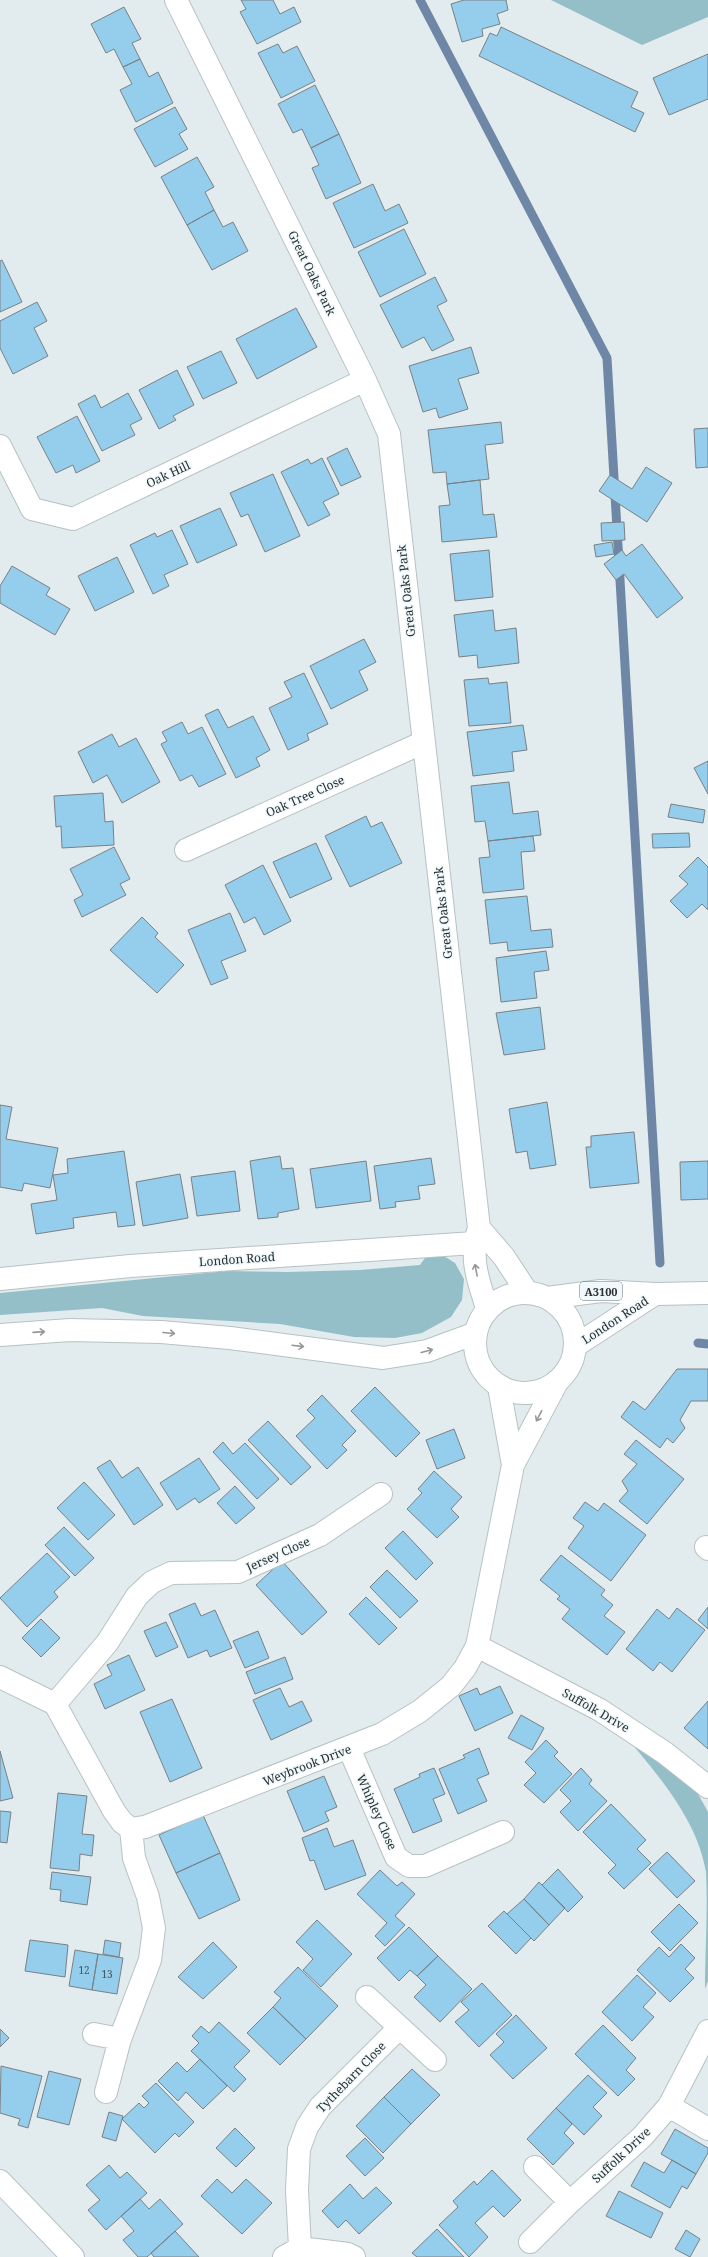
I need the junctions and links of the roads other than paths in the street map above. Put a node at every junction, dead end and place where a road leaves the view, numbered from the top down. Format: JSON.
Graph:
{"nodes":[{"id":1,"x":176,"y":0,"type":"edge"},
{"id":2,"x":365,"y":380,"type":"junction"},
{"id":3,"x":0,"y":446,"type":"edge"},
{"id":4,"x":424,"y":742,"type":"junction"},
{"id":5,"x":186,"y":850,"type":"dead end"},
{"id":6,"x":476,"y":1236,"type":"junction"},
{"id":7,"x":0,"y":1279,"type":"edge"},
{"id":8,"x":708,"y":1293,"type":"edge"},
{"id":9,"x":655,"y":1294,"type":"junction"},
{"id":10,"x":537,"y":1295,"type":"junction"},
{"id":11,"x":487,"y":1308,"type":"junction"},
{"id":12,"x":476,"y":1333,"type":"junction"},
{"id":13,"x":0,"y":1335,"type":"edge"},
{"id":14,"x":575,"y":1346,"type":"junction"},
{"id":15,"x":556,"y":1382,"type":"junction"},
{"id":16,"x":499,"y":1387,"type":"junction"},
{"id":17,"x":513,"y":1465,"type":"junction"},
{"id":18,"x":381,"y":1494,"type":"dead end"},
{"id":19,"x":477,"y":1646,"type":"junction"},
{"id":20,"x":0,"y":1676,"type":"edge"},
{"id":21,"x":56,"y":1704,"type":"junction"},
{"id":22,"x":350,"y":1748,"type":"junction"},
{"id":23,"x":708,"y":1786,"type":"edge"},
{"id":24,"x":131,"y":1829,"type":"junction"},
{"id":25,"x":503,"y":1832,"type":"dead end"},
{"id":26,"x":367,"y":1997,"type":"dead end"},
{"id":27,"x":400,"y":2028,"type":"junction"},
{"id":28,"x":708,"y":2031,"type":"edge"},
{"id":29,"x":94,"y":2034,"type":"dead end"},
{"id":30,"x":120,"y":2039,"type":"junction"},
{"id":31,"x":435,"y":2060,"type":"dead end"},
{"id":32,"x":106,"y":2092,"type":"dead end"},
{"id":33,"x":669,"y":2106,"type":"junction"},
{"id":34,"x":708,"y":2129,"type":"edge"},
{"id":35,"x":535,"y":2167,"type":"dead end"},
{"id":36,"x":0,"y":2181,"type":"edge"},
{"id":37,"x":570,"y":2202,"type":"junction"},
{"id":38,"x":530,"y":2242,"type":"dead end"},
{"id":39,"x":292,"y":2252,"type":"edge"},
{"id":40,"x":73,"y":2257,"type":"edge"},
{"id":41,"x":354,"y":2257,"type":"edge"}],
"edges":[{"from":1,"to":2,"type":"main road","name":"Great Oaks Park"},
{"from":2,"to":3,"type":"main road","name":"Oak Hill"},
{"from":2,"to":4,"type":"main road","name":"Great Oaks Park"},
{"from":4,"to":5,"type":"main road","name":"Oak Tree Close"},
{"from":4,"to":6,"type":"main road","name":"Great Oaks Park"},
{"from":6,"to":7,"type":"main road","name":"London Road"},
{"from":6,"to":10,"type":"main road"},
{"from":11,"to":6,"type":"main road","name":"Great Oaks Park","one_way":true},
{"from":8,"to":9,"type":"main road","name":"London Road","number":"A3100"},
{"from":9,"to":10,"type":"main road","name":"London Road","number":"A3100"},
{"from":9,"to":14,"type":"main road","name":"London Road","number":"A3100"},
{"from":10,"to":11,"type":"main road"},
{"from":10,"to":14,"type":"main road"},
{"from":11,"to":12,"type":"main road"},
{"from":13,"to":12,"type":"main road","one_way":true},
{"from":12,"to":16,"type":"main road"},
{"from":14,"to":15,"type":"main road"},
{"from":15,"to":16,"type":"main road"},
{"from":15,"to":17,"type":"main road","name":"Weybrook Drive","one_way":true},
{"from":16,"to":17,"type":"main road","name":"Weybrook Drive"},
{"from":17,"to":19,"type":"main road","name":"Weybrook Drive"},
{"from":18,"to":21,"type":"main road","name":"Jersey Close"},
{"from":19,"to":22,"type":"main road","name":"Weybrook Drive"},
{"from":19,"to":23,"type":"main road","name":"Suffolk Drive"},
{"from":20,"to":21,"type":"main road"},
{"from":21,"to":24,"type":"main road"},
{"from":22,"to":24,"type":"main road","name":"Weybrook Drive"},
{"from":22,"to":25,"type":"main road","name":"Whipley Close"},
{"from":24,"to":30,"type":"main road"},
{"from":26,"to":27,"type":"main road"},
{"from":27,"to":31,"type":"main road"},
{"from":27,"to":39,"type":"main road","name":"Tythebarn Close"},
{"from":28,"to":33,"type":"main road","name":"Suffolk Drive"},
{"from":29,"to":30,"type":"main road"},
{"from":30,"to":32,"type":"main road"},
{"from":33,"to":34,"type":"main road"},
{"from":33,"to":37,"type":"main road","name":"Suffolk Drive"},
{"from":35,"to":37,"type":"main road"},
{"from":36,"to":40,"type":"main road"},
{"from":37,"to":38,"type":"main road","name":"Suffolk Drive"},
{"from":39,"to":41,"type":"main road"}]}
